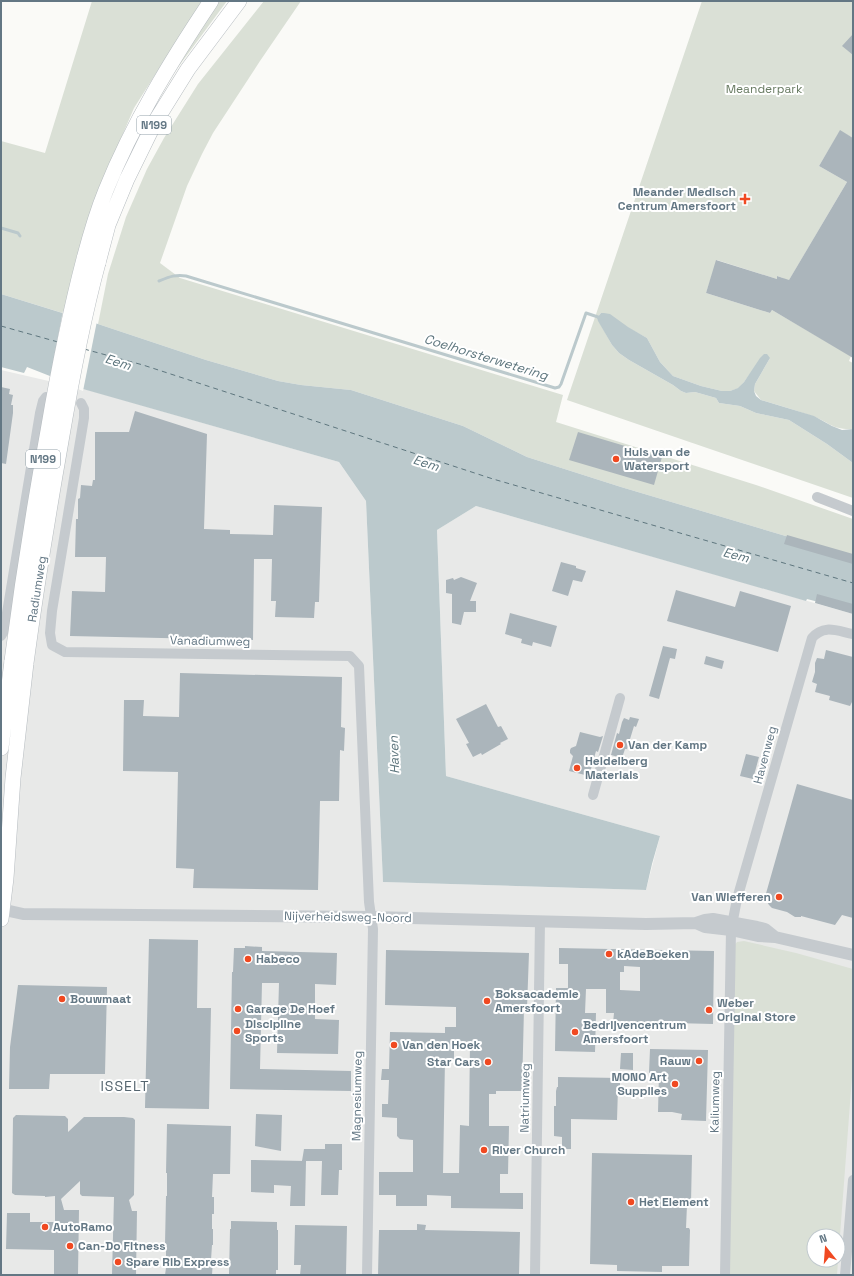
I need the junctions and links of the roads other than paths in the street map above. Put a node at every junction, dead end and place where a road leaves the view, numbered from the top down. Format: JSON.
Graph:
{"nodes":[{"id":1,"x":211,"y":1,"type":"edge"},
{"id":2,"x":239,"y":1,"type":"edge"},
{"id":3,"x":91,"y":261,"type":"junction"},
{"id":4,"x":46,"y":397,"type":"dead end"},
{"id":5,"x":81,"y":403,"type":"dead end"},
{"id":6,"x":817,"y":497,"type":"dead end"},
{"id":7,"x":853,"y":511,"type":"edge"},
{"id":8,"x":853,"y":634,"type":"edge"},
{"id":9,"x":1,"y":636,"type":"edge"},
{"id":10,"x":19,"y":662,"type":"junction"},
{"id":11,"x":620,"y":698,"type":"dead end"},
{"id":12,"x":1,"y":748,"type":"edge"},
{"id":13,"x":593,"y":795,"type":"dead end"},
{"id":14,"x":1,"y":912,"type":"edge"},
{"id":15,"x":371,"y":917,"type":"junction"},
{"id":16,"x":540,"y":921,"type":"junction"},
{"id":17,"x":732,"y":926,"type":"junction"},
{"id":18,"x":853,"y":955,"type":"edge"},
{"id":19,"x":853,"y":1180,"type":"edge"},
{"id":20,"x":366,"y":1275,"type":"edge"},
{"id":21,"x":535,"y":1275,"type":"edge"},
{"id":22,"x":725,"y":1275,"type":"edge"},
{"id":23,"x":845,"y":1275,"type":"edge"}],
"edges":[{"from":1,"to":3,"type":"main road","number":"N199"},
{"from":2,"to":3,"type":"main road","number":"N199"},
{"from":3,"to":10,"type":"main road","name":"Radiumweg","number":"N199","bridge":true},
{"from":4,"to":9,"type":"street"},
{"from":5,"to":15,"type":"street","name":"Vanadiumweg"},
{"from":6,"to":7,"type":"street"},
{"from":8,"to":17,"type":"street","name":"Havenweg"},
{"from":10,"to":12,"type":"main road","name":"Radiumweg","number":"N199"},
{"from":10,"to":14,"type":"main road","name":"Radiumweg","number":"N199"},
{"from":11,"to":13,"type":"street"},
{"from":14,"to":15,"type":"street","name":"Nijverheidsweg-Noord"},
{"from":15,"to":16,"type":"street","name":"Nijverheidsweg-Noord"},
{"from":15,"to":20,"type":"street","name":"Magnesiumweg"},
{"from":16,"to":17,"type":"street","name":"Nijverheidsweg-Noord"},
{"from":16,"to":21,"type":"street","name":"Natriumweg"},
{"from":17,"to":18,"type":"street","name":"Nijverheidsweg-Noord"},
{"from":17,"to":22,"type":"street","name":"Kaliumweg"},
{"from":19,"to":23,"type":"street"}]}
